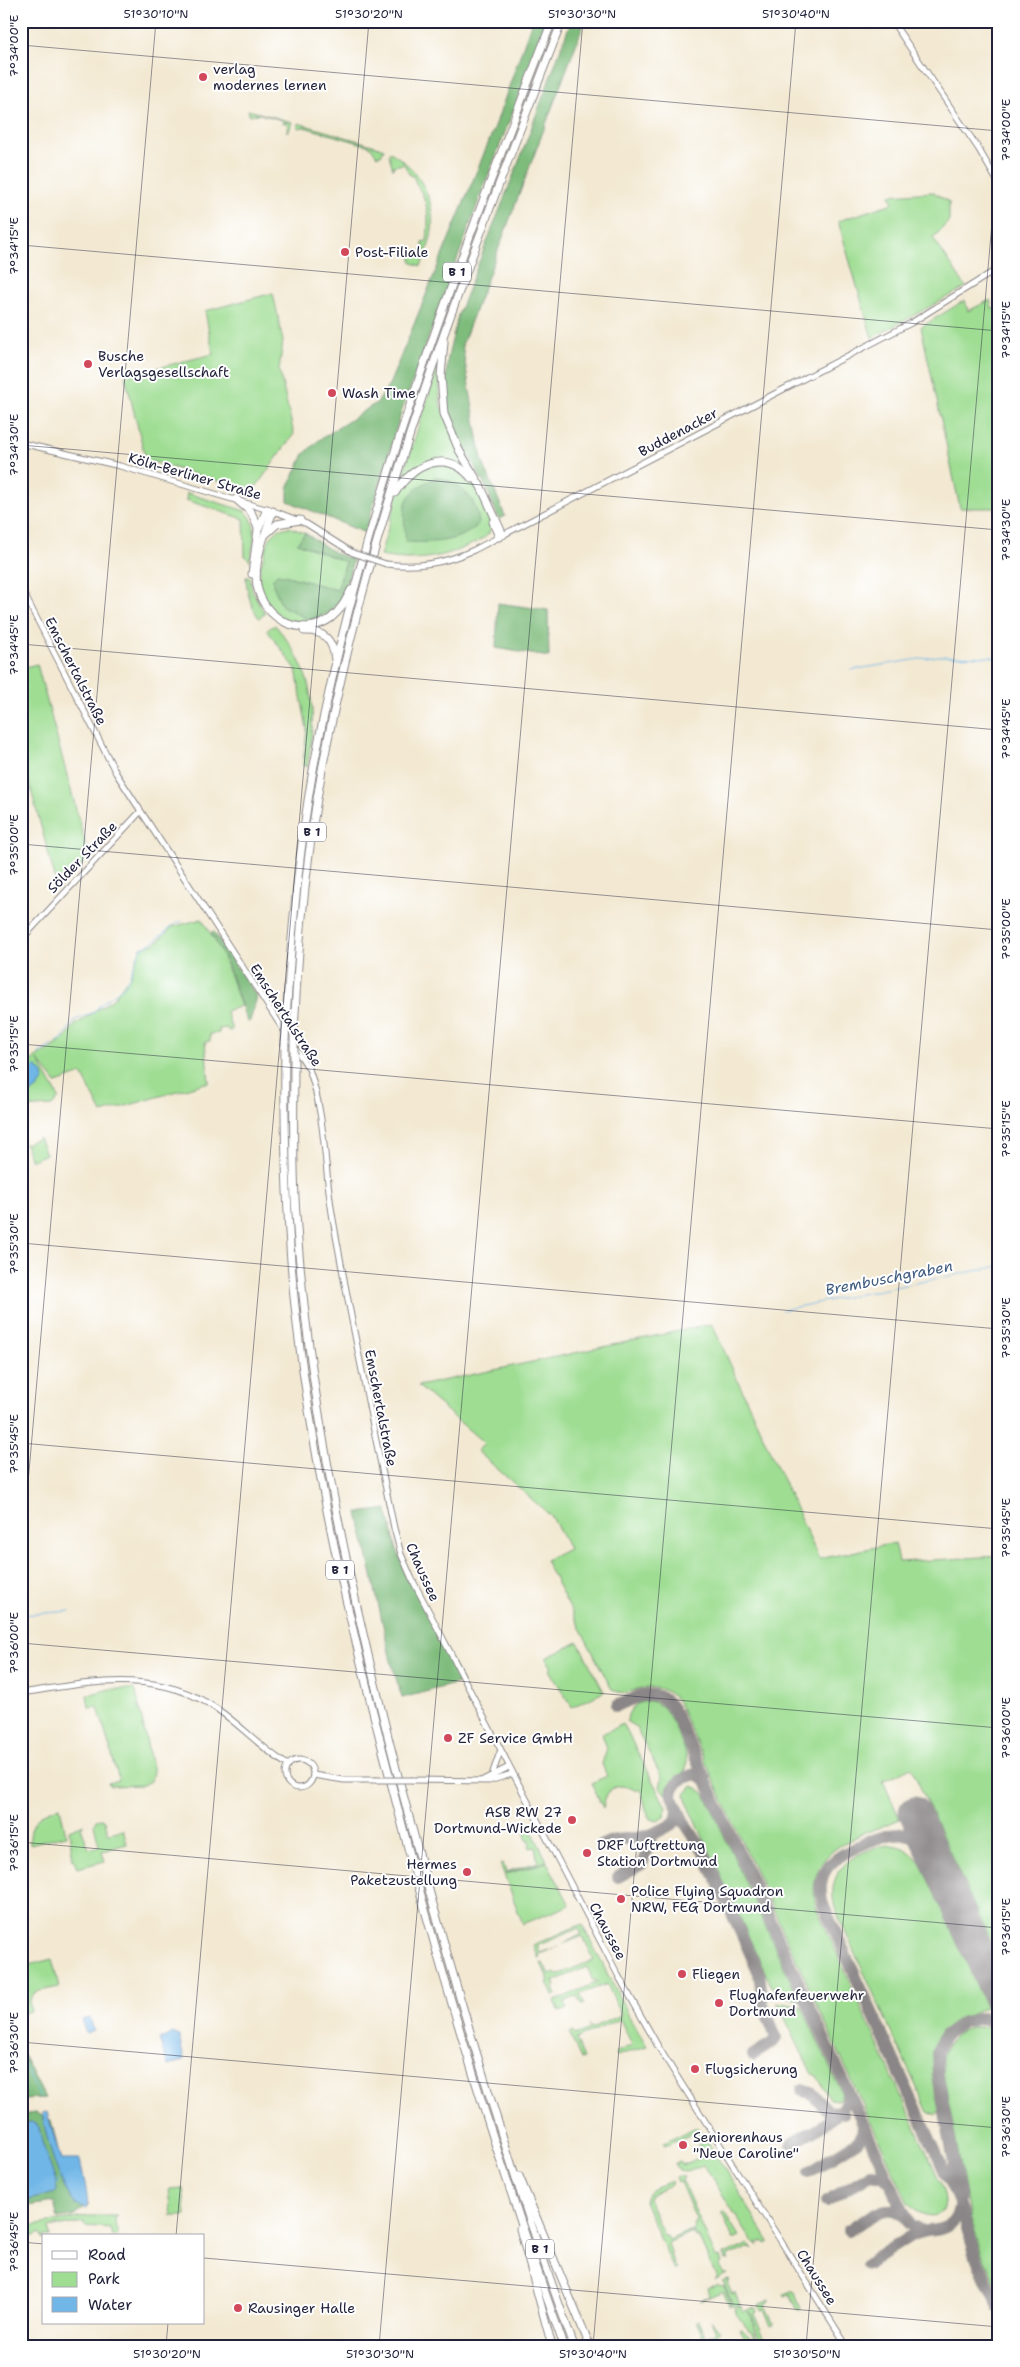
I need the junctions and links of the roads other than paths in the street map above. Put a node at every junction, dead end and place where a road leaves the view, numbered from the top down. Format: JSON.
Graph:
{"nodes":[{"id":1,"x":552,"y":21,"type":"edge"},
{"id":2,"x":562,"y":21,"type":"edge"},
{"id":3,"x":892,"y":21,"type":"edge"},
{"id":4,"x":999,"y":184,"type":"edge"},
{"id":5,"x":999,"y":268,"type":"edge"},
{"id":6,"x":445,"y":332,"type":"junction"},
{"id":7,"x":21,"y":443,"type":"edge"},
{"id":8,"x":236,"y":500,"type":"junction"},
{"id":9,"x":390,"y":502,"type":"junction"},
{"id":10,"x":270,"y":510,"type":"junction"},
{"id":11,"x":300,"y":520,"type":"junction"},
{"id":12,"x":258,"y":530,"type":"junction"},
{"id":13,"x":266,"y":534,"type":"junction"},
{"id":14,"x":501,"y":536,"type":"junction"},
{"id":15,"x":353,"y":553,"type":"joint"},
{"id":16,"x":357,"y":578,"type":"junction"},
{"id":17,"x":21,"y":588,"type":"edge"},
{"id":18,"x":336,"y":666,"type":"junction"},
{"id":19,"x":140,"y":812,"type":"junction"},
{"id":20,"x":21,"y":940,"type":"edge"},
{"id":21,"x":390,"y":1506,"type":"joint"},
{"id":22,"x":21,"y":1693,"type":"edge"},
{"id":23,"x":500,"y":1749,"type":"junction"},
{"id":24,"x":288,"y":1765,"type":"junction"},
{"id":25,"x":509,"y":1767,"type":"junction"},
{"id":26,"x":492,"y":1774,"type":"junction"},
{"id":27,"x":512,"y":1774,"type":"junction"},
{"id":28,"x":313,"y":1775,"type":"junction"},
{"id":29,"x":483,"y":1780,"type":"junction"},
{"id":30,"x":507,"y":2151,"type":"junction"},
{"id":31,"x":516,"y":2207,"type":"junction"},
{"id":32,"x":552,"y":2346,"type":"edge"},
{"id":33,"x":564,"y":2346,"type":"edge"},
{"id":34,"x":574,"y":2346,"type":"edge"},
{"id":35,"x":590,"y":2346,"type":"edge"},
{"id":36,"x":847,"y":2346,"type":"edge"}],
"edges":[{"from":1,"to":16,"type":"highway","number":"B 1"},
{"from":2,"to":6,"type":"highway","number":"B 1"},
{"from":3,"to":4,"type":"main road"},
{"from":5,"to":14,"type":"main road","name":"Buddenacker"},
{"from":6,"to":9,"type":"highway","number":"B 1"},
{"from":6,"to":14,"type":"highway"},
{"from":7,"to":8,"type":"main road","name":"Köln-Berliner Straße"},
{"from":8,"to":10,"type":"main road","name":"Köln-Berliner Straße"},
{"from":8,"to":12,"type":"highway"},
{"from":9,"to":14,"type":"highway"},
{"from":9,"to":30,"type":"highway","number":"B 1","bridge":true},
{"from":10,"to":11,"type":"main road","name":"Köln-Berliner Straße"},
{"from":10,"to":12,"type":"highway"},
{"from":10,"to":13,"type":"highway"},
{"from":11,"to":13,"type":"highway"},
{"from":11,"to":15,"type":"main road","name":"Köln-Berliner Straße"},
{"from":12,"to":18,"type":"highway"},
{"from":13,"to":16,"type":"highway"},
{"from":14,"to":15,"type":"main road","name":"Buddenacker","bridge":true},
{"from":16,"to":18,"type":"highway","number":"B 1"},
{"from":17,"to":19,"type":"main road","name":"Emschertalstraße"},
{"from":18,"to":31,"type":"highway","number":"B 1","bridge":true},
{"from":19,"to":20,"type":"main road","name":"Sölder Straße"},
{"from":19,"to":21,"type":"main road","name":"Emschertalstraße"},
{"from":21,"to":23,"type":"main road","name":"Chaussee"},
{"from":22,"to":24,"type":"main road"},
{"from":23,"to":25,"type":"main road","name":"Chaussee"},
{"from":23,"to":26,"type":"main road"},
{"from":24,"to":28,"type":"main road"},
{"from":24,"to":28,"type":"main road"},
{"from":25,"to":26,"type":"main road"},
{"from":25,"to":27,"type":"main road","name":"Chaussee"},
{"from":26,"to":29,"type":"main road"},
{"from":27,"to":29,"type":"main road"},
{"from":27,"to":36,"type":"main road","name":"Chaussee"},
{"from":28,"to":29,"type":"main road","bridge":true},
{"from":30,"to":34,"type":"highway","number":"B 1"},
{"from":30,"to":35,"type":"highway"},
{"from":31,"to":32,"type":"highway"},
{"from":31,"to":33,"type":"highway","number":"B 1"}]}
